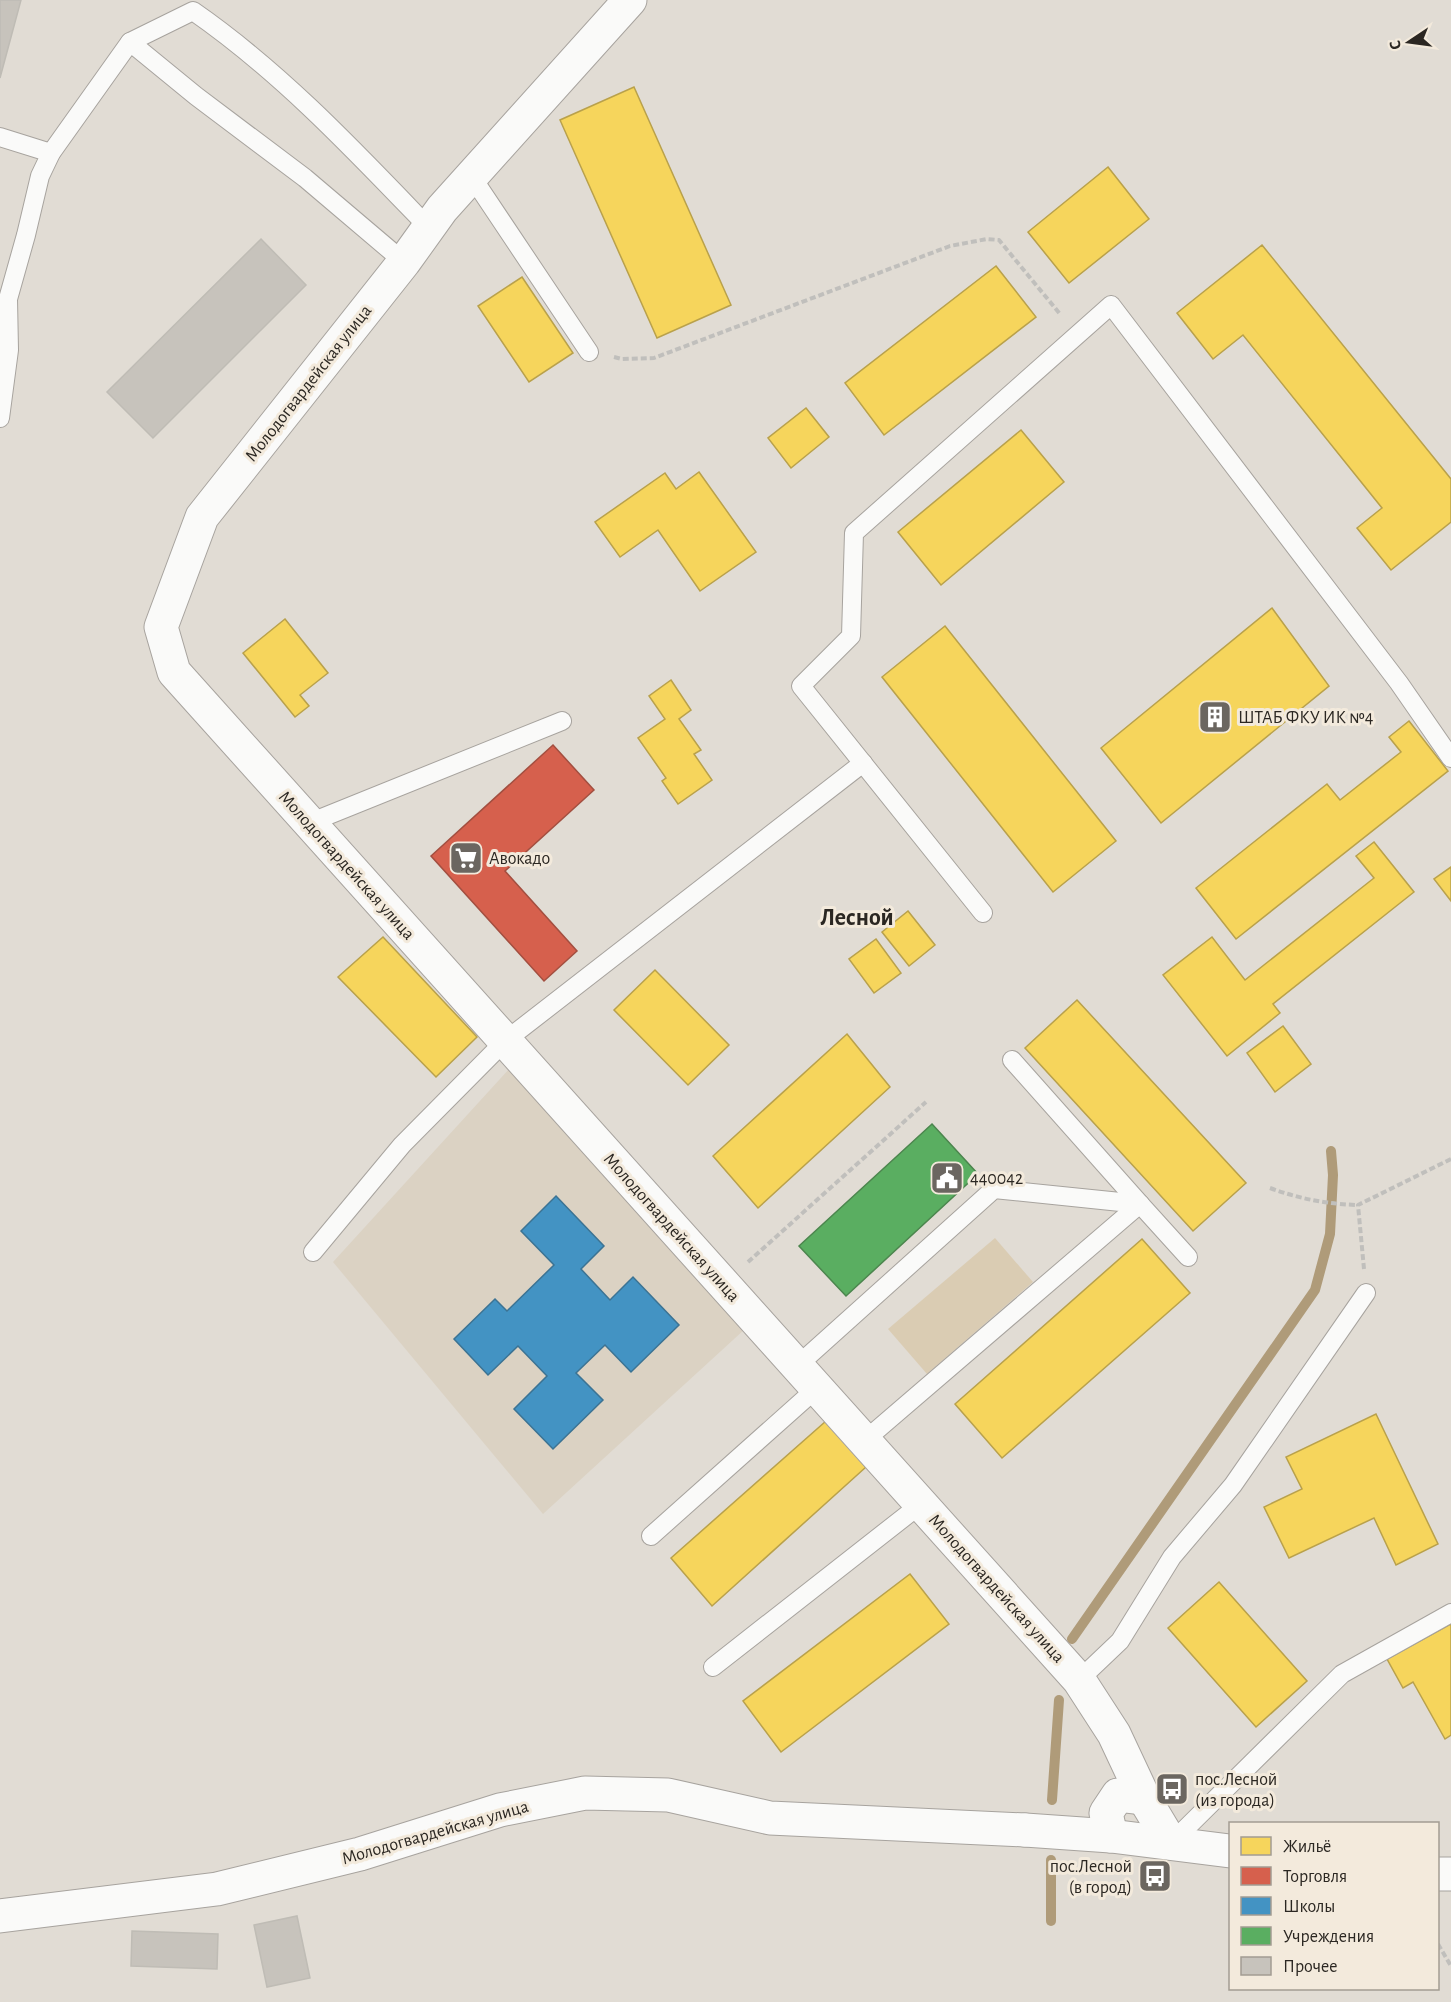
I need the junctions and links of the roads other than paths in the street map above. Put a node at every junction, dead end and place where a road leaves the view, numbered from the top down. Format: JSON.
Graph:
{"nodes":[{"id":1,"x":630,"y":0,"type":"edge"},
{"id":2,"x":130,"y":42,"type":"junction"},
{"id":3,"x":0,"y":137,"type":"edge"},
{"id":4,"x":51,"y":153,"type":"junction"},
{"id":5,"x":472,"y":177,"type":"junction"},
{"id":6,"x":429,"y":228,"type":"junction"},
{"id":7,"x":404,"y":262,"type":"junction"},
{"id":8,"x":4,"y":298,"type":"edge"},
{"id":9,"x":590,"y":352,"type":"road end"},
{"id":10,"x":0,"y":418,"type":"edge"},
{"id":11,"x":562,"y":721,"type":"dead end"},
{"id":12,"x":1451,"y":758,"type":"edge"},
{"id":13,"x":863,"y":763,"type":"junction"},
{"id":14,"x":309,"y":823,"type":"junction"},
{"id":15,"x":983,"y":913,"type":"dead end"},
{"id":16,"x":505,"y":1041,"type":"junction"},
{"id":17,"x":1012,"y":1060,"type":"dead end"},
{"id":18,"x":1140,"y":1204,"type":"junction"},
{"id":19,"x":313,"y":1252,"type":"dead end"},
{"id":20,"x":1188,"y":1257,"type":"dead end"},
{"id":21,"x":1366,"y":1293,"type":"road end"},
{"id":22,"x":807,"y":1377,"type":"junction"},
{"id":23,"x":864,"y":1441,"type":"junction"},
{"id":24,"x":921,"y":1504,"type":"junction"},
{"id":25,"x":651,"y":1536,"type":"dead end"},
{"id":26,"x":1451,"y":1613,"type":"edge"},
{"id":27,"x":713,"y":1667,"type":"dead end"},
{"id":28,"x":1079,"y":1680,"type":"junction"},
{"id":29,"x":1144,"y":1798,"type":"junction"},
{"id":30,"x":1111,"y":1836,"type":"junction"},
{"id":31,"x":1171,"y":1843,"type":"junction"},
{"id":32,"x":1229,"y":1851,"type":"edge"},
{"id":33,"x":0,"y":1916,"type":"edge"}],
"edges":[{"from":1,"to":5,"type":"street","name":"Молодогвардейская улица"},
{"from":2,"to":4,"type":"lane"},
{"from":2,"to":6,"type":"lane"},
{"from":2,"to":7,"type":"lane"},
{"from":3,"to":4,"type":"lane"},
{"from":4,"to":8,"type":"lane"},
{"from":5,"to":6,"type":"street","name":"Молодогвардейская улица"},
{"from":5,"to":9,"type":"lane"},
{"from":6,"to":7,"type":"street","name":"Молодогвардейская улица"},
{"from":7,"to":14,"type":"street","name":"Молодогвардейская улица"},
{"from":8,"to":10,"type":"lane"},
{"from":11,"to":14,"type":"lane"},
{"from":12,"to":13,"type":"lane"},
{"from":13,"to":15,"type":"lane"},
{"from":13,"to":16,"type":"lane"},
{"from":14,"to":16,"type":"street","name":"Молодогвардейская улица"},
{"from":16,"to":19,"type":"lane"},
{"from":16,"to":22,"type":"street","name":"Молодогвардейская улица"},
{"from":17,"to":18,"type":"lane"},
{"from":18,"to":20,"type":"lane"},
{"from":18,"to":22,"type":"lane"},
{"from":18,"to":23,"type":"lane"},
{"from":21,"to":28,"type":"lane"},
{"from":22,"to":23,"type":"street","name":"Молодогвардейская улица"},
{"from":22,"to":25,"type":"lane"},
{"from":23,"to":24,"type":"street","name":"Молодогвардейская улица"},
{"from":24,"to":27,"type":"lane"},
{"from":24,"to":28,"type":"street","name":"Молодогвардейская улица"},
{"from":26,"to":31,"type":"lane"},
{"from":28,"to":29,"type":"street","name":"Молодогвардейская улица"},
{"from":29,"to":30,"type":"street"},
{"from":29,"to":31,"type":"street","name":"Молодогвардейская улица"},
{"from":30,"to":31,"type":"street","name":"Молодогвардейская улица"},
{"from":30,"to":33,"type":"street","name":"Молодогвардейская улица"},
{"from":31,"to":32,"type":"street","name":"Молодогвардейская улица"}]}
